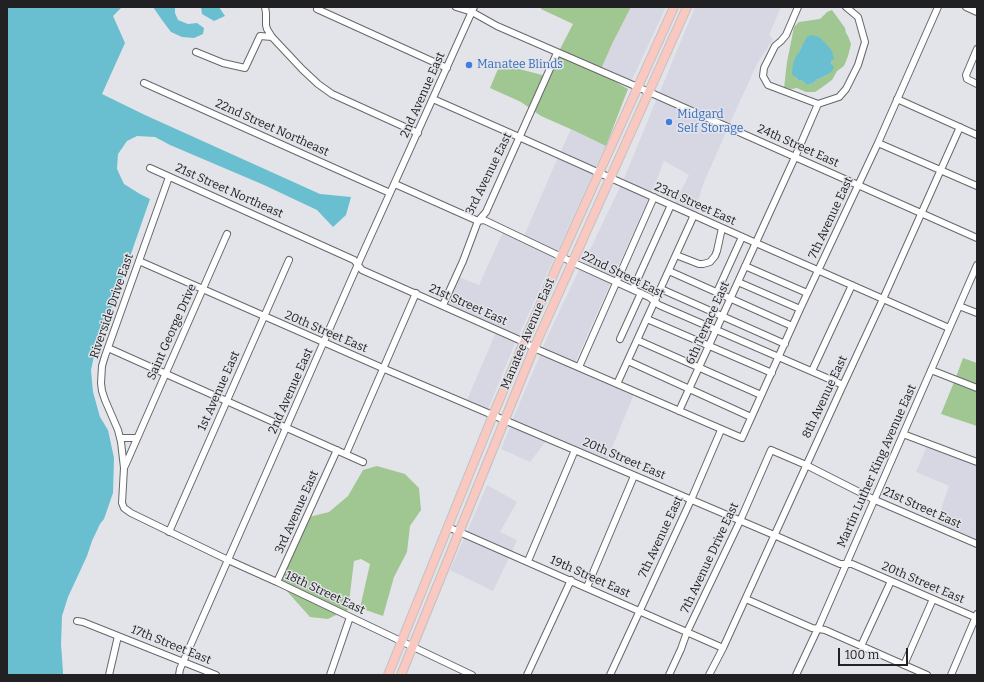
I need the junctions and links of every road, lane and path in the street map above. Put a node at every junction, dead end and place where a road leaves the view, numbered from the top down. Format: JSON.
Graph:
{"nodes":[{"id":1,"x":264,"y":7,"type":"edge"},
{"id":2,"x":456,"y":7,"type":"edge"},
{"id":3,"x":674,"y":7,"type":"edge"},
{"id":4,"x":687,"y":7,"type":"edge"},
{"id":5,"x":798,"y":7,"type":"edge"},
{"id":6,"x":846,"y":7,"type":"edge"},
{"id":7,"x":938,"y":7,"type":"edge"},
{"id":8,"x":966,"y":7,"type":"edge"},
{"id":9,"x":317,"y":9,"type":"dead end"},
{"id":10,"x":472,"y":9,"type":"edge"},
{"id":11,"x":977,"y":12,"type":"edge"},
{"id":12,"x":272,"y":37,"type":"junction"},
{"id":13,"x":977,"y":49,"type":"edge"},
{"id":14,"x":196,"y":52,"type":"dead end"},
{"id":15,"x":557,"y":53,"type":"junction"},
{"id":16,"x":447,"y":68,"type":"junction"},
{"id":17,"x":144,"y":82,"type":"dead end"},
{"id":18,"x":977,"y":84,"type":"edge"},
{"id":19,"x":638,"y":87,"type":"junction"},
{"id":20,"x":649,"y":92,"type":"junction"},
{"id":21,"x":433,"y":99,"type":"junction"},
{"id":22,"x":897,"y":100,"type":"junction"},
{"id":23,"x":818,"y":104,"type":"junction"},
{"id":24,"x":960,"y":128,"type":"junction"},
{"id":25,"x":418,"y":132,"type":"junction"},
{"id":26,"x":977,"y":135,"type":"edge"},
{"id":27,"x":519,"y":137,"type":"junction"},
{"id":28,"x":878,"y":143,"type":"junction"},
{"id":29,"x":795,"y":157,"type":"junction"},
{"id":30,"x":150,"y":168,"type":"dead end"},
{"id":31,"x":942,"y":170,"type":"junction"},
{"id":32,"x":599,"y":172,"type":"junction"},
{"id":33,"x":169,"y":177,"type":"junction"},
{"id":34,"x":610,"y":178,"type":"junction"},
{"id":35,"x":395,"y":184,"type":"junction"},
{"id":36,"x":858,"y":185,"type":"junction"},
{"id":37,"x":977,"y":186,"type":"edge"},
{"id":38,"x":390,"y":193,"type":"junction"},
{"id":39,"x":654,"y":197,"type":"junction"},
{"id":40,"x":671,"y":205,"type":"junction"},
{"id":41,"x":922,"y":213,"type":"junction"},
{"id":42,"x":694,"y":215,"type":"junction"},
{"id":43,"x":478,"y":221,"type":"junction"},
{"id":44,"x":722,"y":228,"type":"junction"},
{"id":45,"x":227,"y":234,"type":"dead end"},
{"id":46,"x":300,"y":235,"type":"joint"},
{"id":47,"x":742,"y":237,"type":"junction"},
{"id":48,"x":977,"y":238,"type":"edge"},
{"id":49,"x":756,"y":243,"type":"junction"},
{"id":50,"x":676,"y":255,"type":"junction"},
{"id":51,"x":561,"y":257,"type":"junction"},
{"id":52,"x":289,"y":260,"type":"dead end"},
{"id":53,"x":139,"y":262,"type":"junction"},
{"id":54,"x":572,"y":262,"type":"junction"},
{"id":55,"x":358,"y":264,"type":"junction"},
{"id":56,"x":977,"y":265,"type":"edge"},
{"id":57,"x":745,"y":266,"type":"junction"},
{"id":58,"x":669,"y":271,"type":"junction"},
{"id":59,"x":818,"y":271,"type":"junction"},
{"id":60,"x":616,"y":282,"type":"junction"},
{"id":61,"x":738,"y":282,"type":"junction"},
{"id":62,"x":852,"y":285,"type":"junction"},
{"id":63,"x":661,"y":289,"type":"junction"},
{"id":64,"x":202,"y":290,"type":"junction"},
{"id":65,"x":633,"y":290,"type":"junction"},
{"id":66,"x":717,"y":292,"type":"junction"},
{"id":67,"x":416,"y":293,"type":"junction"},
{"id":68,"x":640,"y":293,"type":"junction"},
{"id":69,"x":807,"y":293,"type":"junction"},
{"id":70,"x":731,"y":299,"type":"junction"},
{"id":71,"x":884,"y":299,"type":"junction"},
{"id":72,"x":655,"y":301,"type":"junction"},
{"id":73,"x":443,"y":306,"type":"junction"},
{"id":74,"x":959,"y":306,"type":"junction"},
{"id":75,"x":800,"y":309,"type":"junction"},
{"id":76,"x":977,"y":313,"type":"edge"},
{"id":77,"x":263,"y":316,"type":"junction"},
{"id":78,"x":723,"y":316,"type":"junction"},
{"id":79,"x":647,"y":319,"type":"junction"},
{"id":80,"x":792,"y":326,"type":"junction"},
{"id":81,"x":949,"y":328,"type":"junction"},
{"id":82,"x":716,"y":330,"type":"junction"},
{"id":83,"x":620,"y":339,"type":"dead end"},
{"id":84,"x":637,"y":340,"type":"junction"},
{"id":85,"x":524,"y":342,"type":"junction"},
{"id":86,"x":324,"y":343,"type":"junction"},
{"id":87,"x":785,"y":344,"type":"junction"},
{"id":88,"x":709,"y":346,"type":"junction"},
{"id":89,"x":108,"y":348,"type":"junction"},
{"id":90,"x":534,"y":348,"type":"junction"},
{"id":91,"x":779,"y":357,"type":"junction"},
{"id":92,"x":628,"y":361,"type":"junction"},
{"id":93,"x":579,"y":367,"type":"junction"},
{"id":94,"x":699,"y":367,"type":"junction"},
{"id":95,"x":384,"y":368,"type":"junction"},
{"id":96,"x":931,"y":370,"type":"junction"},
{"id":97,"x":812,"y":372,"type":"junction"},
{"id":98,"x":772,"y":373,"type":"junction"},
{"id":99,"x":166,"y":374,"type":"junction"},
{"id":100,"x":617,"y":384,"type":"junction"},
{"id":101,"x":843,"y":385,"type":"junction"},
{"id":102,"x":977,"y":388,"type":"edge"},
{"id":103,"x":690,"y":389,"type":"junction"},
{"id":104,"x":761,"y":395,"type":"junction"},
{"id":105,"x":226,"y":401,"type":"junction"},
{"id":106,"x":680,"y":412,"type":"junction"},
{"id":107,"x":493,"y":415,"type":"junction"},
{"id":108,"x":751,"y":417,"type":"junction"},
{"id":109,"x":504,"y":420,"type":"junction"},
{"id":110,"x":287,"y":427,"type":"junction"},
{"id":111,"x":721,"y":430,"type":"junction"},
{"id":112,"x":903,"y":434,"type":"junction"},
{"id":113,"x":120,"y":438,"type":"junction"},
{"id":114,"x":137,"y":438,"type":"junction"},
{"id":115,"x":742,"y":438,"type":"joint"},
{"id":116,"x":337,"y":450,"type":"junction"},
{"id":117,"x":575,"y":450,"type":"junction"},
{"id":118,"x":771,"y":450,"type":"joint"},
{"id":119,"x":346,"y":454,"type":"junction"},
{"id":120,"x":364,"y":462,"type":"dead end"},
{"id":121,"x":977,"y":462,"type":"edge"},
{"id":122,"x":806,"y":465,"type":"junction"},
{"id":123,"x":124,"y":468,"type":"junction"},
{"id":124,"x":634,"y":476,"type":"junction"},
{"id":125,"x":691,"y":500,"type":"junction"},
{"id":126,"x":875,"y":500,"type":"junction"},
{"id":127,"x":740,"y":521,"type":"junction"},
{"id":128,"x":448,"y":527,"type":"junction"},
{"id":129,"x":459,"y":531,"type":"junction"},
{"id":130,"x":169,"y":532,"type":"junction"},
{"id":131,"x":774,"y":535,"type":"junction"},
{"id":132,"x":977,"y":544,"type":"edge"},
{"id":133,"x":228,"y":560,"type":"junction"},
{"id":134,"x":528,"y":561,"type":"junction"},
{"id":135,"x":846,"y":564,"type":"junction"},
{"id":136,"x":571,"y":580,"type":"junction"},
{"id":137,"x":891,"y":581,"type":"junction"},
{"id":138,"x":277,"y":582,"type":"junction"},
{"id":139,"x":587,"y":587,"type":"junction"},
{"id":140,"x":746,"y":599,"type":"junction"},
{"id":141,"x":933,"y":599,"type":"junction"},
{"id":142,"x":640,"y":611,"type":"junction"},
{"id":143,"x":977,"y":616,"type":"edge"},
{"id":144,"x":350,"y":617,"type":"junction"},
{"id":145,"x":77,"y":621,"type":"dead end"},
{"id":146,"x":818,"y":628,"type":"junction"},
{"id":147,"x":687,"y":632,"type":"junction"},
{"id":148,"x":118,"y":636,"type":"junction"},
{"id":149,"x":402,"y":641,"type":"junction"},
{"id":150,"x":861,"y":646,"type":"junction"},
{"id":151,"x":412,"y":647,"type":"junction"},
{"id":152,"x":723,"y":648,"type":"junction"},
{"id":153,"x":183,"y":662,"type":"junction"},
{"id":154,"x":904,"y":665,"type":"junction"},
{"id":155,"x":109,"y":675,"type":"edge"},
{"id":156,"x":179,"y":675,"type":"edge"},
{"id":157,"x":216,"y":675,"type":"edge"},
{"id":158,"x":330,"y":675,"type":"edge"},
{"id":159,"x":388,"y":675,"type":"edge"},
{"id":160,"x":401,"y":675,"type":"edge"},
{"id":161,"x":472,"y":675,"type":"edge"},
{"id":162,"x":527,"y":675,"type":"edge"},
{"id":163,"x":610,"y":675,"type":"edge"},
{"id":164,"x":668,"y":675,"type":"edge"},
{"id":165,"x":709,"y":675,"type":"edge"},
{"id":166,"x":796,"y":675,"type":"edge"},
{"id":167,"x":928,"y":675,"type":"edge"},
{"id":168,"x":951,"y":675,"type":"edge"}],
"edges":[{"from":1,"to":12,"type":"street"},
{"from":2,"to":10,"type":"street","name":"24th Street East"},
{"from":3,"to":19,"type":"main road","name":"Manatee Avenue East"},
{"from":4,"to":20,"type":"main road","name":"Manatee Avenue East"},
{"from":5,"to":23,"type":"street"},
{"from":6,"to":23,"type":"street"},
{"from":7,"to":22,"type":"street","name":"7th Avenue East"},
{"from":8,"to":11,"type":"street"},
{"from":9,"to":16,"type":"street"},
{"from":10,"to":15,"type":"street","name":"24th Street East"},
{"from":10,"to":16,"type":"street","name":"2nd Avenue East"},
{"from":12,"to":14,"type":"street"},
{"from":12,"to":25,"type":"street"},
{"from":13,"to":18,"type":"street"},
{"from":15,"to":19,"type":"street","name":"24th Street East"},
{"from":15,"to":27,"type":"street","name":"3rd Avenue East"},
{"from":16,"to":21,"type":"street","name":"2nd Avenue East"},
{"from":17,"to":38,"type":"street","name":"22nd Street Northeast"},
{"from":19,"to":20,"type":"street","name":"24th Street East"},
{"from":19,"to":32,"type":"main road","name":"Manatee Avenue East"},
{"from":20,"to":29,"type":"street","name":"24th Street East"},
{"from":20,"to":34,"type":"main road","name":"Manatee Avenue East"},
{"from":21,"to":25,"type":"street","name":"2nd Avenue East"},
{"from":21,"to":27,"type":"street","name":"23rd Street East"},
{"from":22,"to":24,"type":"street"},
{"from":22,"to":28,"type":"street","name":"7th Avenue East"},
{"from":23,"to":29,"type":"street","name":"6th Terrace East"},
{"from":24,"to":26,"type":"street"},
{"from":24,"to":31,"type":"street","name":"8th Avenue East"},
{"from":25,"to":35,"type":"street","name":"2nd Avenue East"},
{"from":27,"to":32,"type":"street","name":"23rd Street East"},
{"from":27,"to":43,"type":"street","name":"3rd Avenue East"},
{"from":28,"to":31,"type":"street"},
{"from":28,"to":36,"type":"street","name":"7th Avenue East"},
{"from":29,"to":36,"type":"street","name":"24th Street East"},
{"from":29,"to":49,"type":"street","name":"6th Terrace East"},
{"from":30,"to":33,"type":"street","name":"21st Street Northeast"},
{"from":31,"to":37,"type":"street"},
{"from":31,"to":41,"type":"street","name":"8th Avenue East"},
{"from":32,"to":34,"type":"street","name":"23rd Street East"},
{"from":32,"to":51,"type":"main road","name":"Manatee Avenue East"},
{"from":33,"to":46,"type":"street","name":"21st Street Northeast"},
{"from":33,"to":53,"type":"street","name":"Riverside Drive East"},
{"from":34,"to":39,"type":"street","name":"23rd Street East"},
{"from":34,"to":54,"type":"main road","name":"Manatee Avenue East"},
{"from":35,"to":38,"type":"street","name":"2nd Avenue East"},
{"from":35,"to":43,"type":"street","name":"22nd Street East"},
{"from":36,"to":41,"type":"street","name":"24th Street East"},
{"from":36,"to":59,"type":"street","name":"7th Avenue East"},
{"from":38,"to":55,"type":"street","name":"2nd Avenue East"},
{"from":39,"to":40,"type":"street","name":"23rd Street East"},
{"from":39,"to":60,"type":"street"},
{"from":40,"to":42,"type":"street","name":"23rd Street East"},
{"from":40,"to":65,"type":"street"},
{"from":41,"to":48,"type":"street","name":"24th Street East"},
{"from":41,"to":71,"type":"street","name":"8th Avenue East"},
{"from":42,"to":44,"type":"street","name":"23rd Street East"},
{"from":42,"to":50,"type":"street"},
{"from":43,"to":51,"type":"street","name":"22nd Street East"},
{"from":43,"to":73,"type":"street","name":"3rd Avenue East"},
{"from":44,"to":47,"type":"street","name":"23rd Street East"},
{"from":44,"to":50,"type":"street"},
{"from":45,"to":64,"type":"street","name":"Saint George Drive"},
{"from":46,"to":55,"type":"street","name":"21st Street East"},
{"from":47,"to":49,"type":"street","name":"23rd Street East"},
{"from":47,"to":66,"type":"street"},
{"from":49,"to":57,"type":"street","name":"6th Terrace East"},
{"from":49,"to":59,"type":"street","name":"23rd Street East"},
{"from":50,"to":58,"type":"street"},
{"from":51,"to":54,"type":"street","name":"22nd Street East"},
{"from":51,"to":85,"type":"main road","name":"Manatee Avenue East"},
{"from":52,"to":77,"type":"street","name":"1st Avenue East"},
{"from":53,"to":64,"type":"street","name":"20th Street East"},
{"from":53,"to":89,"type":"street","name":"Riverside Drive East"},
{"from":54,"to":60,"type":"street","name":"22nd Street East"},
{"from":54,"to":90,"type":"main road","name":"Manatee Avenue East"},
{"from":55,"to":67,"type":"street","name":"21st Street East"},
{"from":55,"to":86,"type":"street","name":"2nd Avenue East"},
{"from":56,"to":74,"type":"street","name":"Martin Luther King Avenue East"},
{"from":57,"to":61,"type":"street","name":"6th Terrace East"},
{"from":57,"to":69,"type":"street"},
{"from":58,"to":63,"type":"street"},
{"from":58,"to":66,"type":"street"},
{"from":59,"to":62,"type":"street","name":"23rd Street East"},
{"from":59,"to":69,"type":"street","name":"7th Avenue East"},
{"from":60,"to":65,"type":"street","name":"22nd Street East"},
{"from":60,"to":93,"type":"street"},
{"from":61,"to":70,"type":"street","name":"6th Terrace East"},
{"from":61,"to":75,"type":"street"},
{"from":62,"to":71,"type":"street","name":"23rd Street East"},
{"from":62,"to":97,"type":"street"},
{"from":63,"to":72,"type":"street"},
{"from":63,"to":78,"type":"street"},
{"from":64,"to":77,"type":"street","name":"20th Street East"},
{"from":64,"to":99,"type":"street","name":"Saint George Drive"},
{"from":65,"to":68,"type":"street","name":"22nd Street East"},
{"from":66,"to":70,"type":"street"},
{"from":67,"to":73,"type":"street","name":"21st Street East"},
{"from":67,"to":95,"type":"street"},
{"from":68,"to":72,"type":"street","name":"22nd Street East"},
{"from":68,"to":83,"type":"street"},
{"from":69,"to":75,"type":"street","name":"7th Avenue East"},
{"from":70,"to":78,"type":"street","name":"6th Terrace East"},
{"from":70,"to":80,"type":"street"},
{"from":71,"to":81,"type":"street","name":"23rd Street East"},
{"from":71,"to":101,"type":"street","name":"8th Avenue East"},
{"from":72,"to":79,"type":"street"},
{"from":72,"to":82,"type":"street","name":"22nd Street East"},
{"from":73,"to":85,"type":"street","name":"21st Street East"},
{"from":74,"to":76,"type":"street"},
{"from":74,"to":81,"type":"street","name":"Martin Luther King Avenue East"},
{"from":75,"to":80,"type":"street","name":"7th Avenue East"},
{"from":77,"to":86,"type":"street","name":"20th Street East"},
{"from":77,"to":105,"type":"street","name":"1st Avenue East"},
{"from":78,"to":82,"type":"street","name":"6th Terrace East"},
{"from":78,"to":87,"type":"street"},
{"from":79,"to":84,"type":"street"},
{"from":79,"to":88,"type":"street"},
{"from":80,"to":87,"type":"street","name":"7th Avenue East"},
{"from":81,"to":96,"type":"street","name":"Martin Luther King Avenue East"},
{"from":82,"to":88,"type":"street","name":"6th Terrace East"},
{"from":82,"to":91,"type":"street","name":"22nd Street East"},
{"from":84,"to":92,"type":"street"},
{"from":84,"to":94,"type":"street"},
{"from":85,"to":90,"type":"street","name":"21st Street East"},
{"from":85,"to":107,"type":"main road","name":"Manatee Avenue East"},
{"from":86,"to":95,"type":"street","name":"20th Street East"},
{"from":86,"to":110,"type":"street","name":"2nd Avenue East"},
{"from":87,"to":91,"type":"street","name":"7th Avenue East"},
{"from":88,"to":94,"type":"street","name":"6th Terrace East"},
{"from":88,"to":98,"type":"street"},
{"from":89,"to":99,"type":"street"},
{"from":89,"to":113,"type":"street","name":"Riverside Drive East"},
{"from":90,"to":93,"type":"street","name":"21st Street East"},
{"from":90,"to":109,"type":"main road","name":"Manatee Avenue East"},
{"from":91,"to":97,"type":"street","name":"22nd Street East"},
{"from":91,"to":98,"type":"street","name":"7th Avenue East"},
{"from":92,"to":100,"type":"street"},
{"from":92,"to":103,"type":"street"},
{"from":93,"to":100,"type":"street","name":"21st Street East"},
{"from":94,"to":103,"type":"street","name":"6th Terrace East"},
{"from":94,"to":104,"type":"street"},
{"from":95,"to":107,"type":"street","name":"20th Street East"},
{"from":95,"to":119,"type":"street"},
{"from":96,"to":102,"type":"street"},
{"from":96,"to":112,"type":"street","name":"Martin Luther King Avenue East"},
{"from":97,"to":101,"type":"street","name":"22nd Street East"},
{"from":98,"to":104,"type":"street","name":"7th Avenue East"},
{"from":99,"to":105,"type":"street"},
{"from":99,"to":114,"type":"street","name":"Saint George Drive"},
{"from":100,"to":106,"type":"street","name":"21st Street East"},
{"from":101,"to":122,"type":"street","name":"8th Avenue East"},
{"from":103,"to":106,"type":"street","name":"6th Terrace East"},
{"from":103,"to":108,"type":"street"},
{"from":104,"to":108,"type":"street","name":"7th Avenue East"},
{"from":105,"to":110,"type":"street"},
{"from":105,"to":130,"type":"street","name":"1st Avenue East"},
{"from":106,"to":111,"type":"street","name":"21st Street East"},
{"from":107,"to":109,"type":"street","name":"20th Street East"},
{"from":107,"to":128,"type":"main road","name":"Manatee Avenue East"},
{"from":108,"to":115,"type":"street","name":"7th Avenue East"},
{"from":109,"to":117,"type":"street","name":"20th Street East"},
{"from":109,"to":129,"type":"main road","name":"Manatee Avenue East"},
{"from":110,"to":116,"type":"street"},
{"from":110,"to":133,"type":"street","name":"2nd Avenue East"},
{"from":111,"to":115,"type":"street","name":"21st Street East"},
{"from":111,"to":125,"type":"street","name":"7th Avenue East"},
{"from":112,"to":121,"type":"street"},
{"from":112,"to":126,"type":"street","name":"Martin Luther King Avenue East"},
{"from":113,"to":114,"type":"street"},
{"from":113,"to":123,"type":"street","name":"Riverside Drive East"},
{"from":114,"to":123,"type":"street","name":"Saint George Drive"},
{"from":116,"to":119,"type":"street"},
{"from":116,"to":138,"type":"street","name":"3rd Avenue East"},
{"from":117,"to":124,"type":"street","name":"20th Street East"},
{"from":117,"to":134,"type":"street"},
{"from":118,"to":122,"type":"street","name":"21st Street East"},
{"from":118,"to":127,"type":"street","name":"7th Avenue Drive East"},
{"from":119,"to":120,"type":"street"},
{"from":122,"to":126,"type":"street","name":"21st Street East"},
{"from":122,"to":131,"type":"street","name":"8th Avenue East"},
{"from":123,"to":130,"type":"street","name":"18th Street East"},
{"from":124,"to":125,"type":"street","name":"20th Street East"},
{"from":124,"to":139,"type":"street"},
{"from":125,"to":127,"type":"street","name":"20th Street East"},
{"from":125,"to":142,"type":"street","name":"7th Avenue East"},
{"from":126,"to":132,"type":"street","name":"21st Street East"},
{"from":126,"to":135,"type":"street","name":"Martin Luther King Avenue East"},
{"from":127,"to":131,"type":"street","name":"20th Street East"},
{"from":127,"to":147,"type":"street","name":"7th Avenue Drive East"},
{"from":128,"to":129,"type":"street","name":"19th Street East"},
{"from":128,"to":149,"type":"main road","name":"Manatee Avenue East"},
{"from":129,"to":134,"type":"street","name":"19th Street East"},
{"from":129,"to":151,"type":"main road","name":"Manatee Avenue East"},
{"from":130,"to":133,"type":"street","name":"18th Street East"},
{"from":131,"to":135,"type":"street","name":"20th Street East"},
{"from":131,"to":140,"type":"street","name":"8th Avenue East"},
{"from":133,"to":138,"type":"street","name":"18th Street East"},
{"from":133,"to":153,"type":"street","name":"2nd Avenue East"},
{"from":134,"to":136,"type":"street","name":"19th Street East"},
{"from":135,"to":137,"type":"street","name":"20th Street East"},
{"from":135,"to":146,"type":"street","name":"Martin Luther King Avenue East"},
{"from":136,"to":139,"type":"street","name":"19th Street East"},
{"from":136,"to":162,"type":"street"},
{"from":137,"to":141,"type":"street","name":"20th Street East"},
{"from":137,"to":150,"type":"street"},
{"from":138,"to":144,"type":"street","name":"18th Street East"},
{"from":139,"to":142,"type":"street","name":"19th Street East"},
{"from":140,"to":146,"type":"street"},
{"from":140,"to":152,"type":"street","name":"8th Avenue East"},
{"from":141,"to":143,"type":"street","name":"20th Street East"},
{"from":141,"to":154,"type":"street"},
{"from":142,"to":147,"type":"street","name":"19th Street East"},
{"from":142,"to":163,"type":"street","name":"7th Avenue East"},
{"from":143,"to":168,"type":"street"},
{"from":144,"to":149,"type":"street","name":"18th Street East"},
{"from":144,"to":158,"type":"street"},
{"from":145,"to":148,"type":"street","name":"17th Street East"},
{"from":146,"to":150,"type":"street"},
{"from":146,"to":166,"type":"street","name":"Martin Luther King Avenue East"},
{"from":147,"to":152,"type":"street","name":"19th Street East"},
{"from":147,"to":164,"type":"street","name":"7th Avenue Drive East"},
{"from":148,"to":153,"type":"street","name":"17th Street East"},
{"from":148,"to":155,"type":"street"},
{"from":149,"to":151,"type":"street","name":"18th Street East"},
{"from":149,"to":159,"type":"main road","name":"Manatee Avenue East"},
{"from":150,"to":154,"type":"street"},
{"from":151,"to":160,"type":"main road","name":"Manatee Avenue East"},
{"from":151,"to":161,"type":"street","name":"18th Street East"},
{"from":152,"to":165,"type":"street","name":"8th Avenue East"},
{"from":153,"to":156,"type":"street","name":"2nd Avenue East"},
{"from":153,"to":157,"type":"street","name":"17th Street East"},
{"from":154,"to":167,"type":"street"}]}
